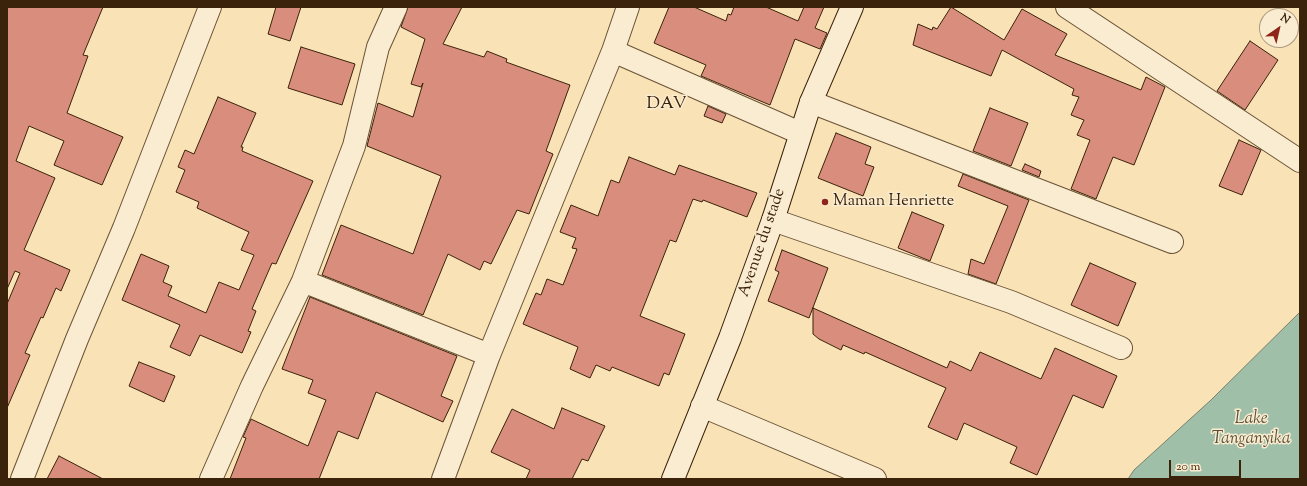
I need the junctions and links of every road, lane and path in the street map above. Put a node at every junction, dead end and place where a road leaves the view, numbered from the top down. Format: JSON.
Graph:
{"nodes":[{"id":1,"x":210,"y":7,"type":"edge"},
{"id":2,"x":396,"y":7,"type":"edge"},
{"id":3,"x":628,"y":7,"type":"edge"},
{"id":4,"x":852,"y":7,"type":"edge"},
{"id":5,"x":1067,"y":7,"type":"edge"},
{"id":6,"x":613,"y":51,"type":"junction"},
{"id":7,"x":811,"y":102,"type":"junction"},
{"id":8,"x":800,"y":133,"type":"junction"},
{"id":9,"x":1300,"y":161,"type":"edge"},
{"id":10,"x":773,"y":220,"type":"junction"},
{"id":11,"x":1172,"y":242,"type":"dead end"},
{"id":12,"x":303,"y":281,"type":"junction"},
{"id":13,"x":1121,"y":348,"type":"dead end"},
{"id":14,"x":489,"y":355,"type":"junction"},
{"id":15,"x":702,"y":406,"type":"junction"},
{"id":16,"x":22,"y":479,"type":"edge"},
{"id":17,"x":211,"y":479,"type":"edge"},
{"id":18,"x":442,"y":479,"type":"edge"},
{"id":19,"x":673,"y":479,"type":"edge"},
{"id":20,"x":875,"y":479,"type":"edge"}],
"edges":[{"from":1,"to":16,"type":"street"},
{"from":2,"to":12,"type":"street"},
{"from":3,"to":6,"type":"street"},
{"from":4,"to":7,"type":"street","name":"Avenue du stade"},
{"from":5,"to":9,"type":"street"},
{"from":6,"to":8,"type":"street"},
{"from":6,"to":14,"type":"street"},
{"from":7,"to":8,"type":"street","name":"Avenue du stade"},
{"from":7,"to":11,"type":"street"},
{"from":8,"to":10,"type":"street","name":"Avenue du stade"},
{"from":10,"to":13,"type":"street"},
{"from":10,"to":15,"type":"street","name":"Avenue du stade"},
{"from":12,"to":14,"type":"street"},
{"from":12,"to":17,"type":"street"},
{"from":14,"to":18,"type":"street"},
{"from":15,"to":19,"type":"street","name":"Avenue du stade"},
{"from":15,"to":20,"type":"street"}]}
